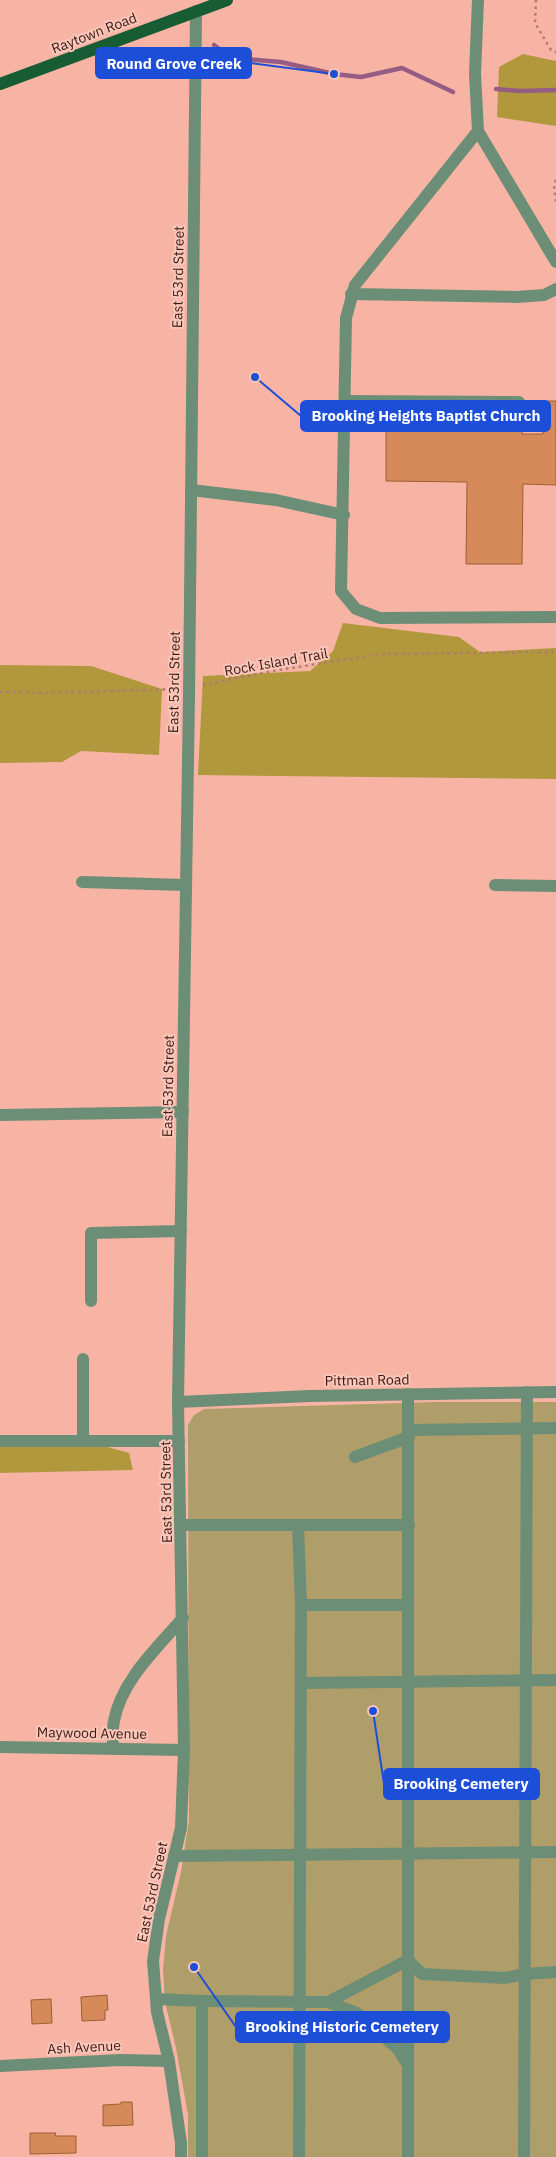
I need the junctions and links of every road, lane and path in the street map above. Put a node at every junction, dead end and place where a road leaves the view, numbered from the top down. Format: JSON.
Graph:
{"nodes":[{"id":1,"x":227,"y":0,"type":"edge"},
{"id":2,"x":478,"y":0,"type":"edge"},
{"id":3,"x":536,"y":0,"type":"edge"},
{"id":4,"x":196,"y":11,"type":"junction"},
{"id":5,"x":556,"y":52,"type":"edge"},
{"id":6,"x":0,"y":84,"type":"edge"},
{"id":7,"x":478,"y":131,"type":"junction"},
{"id":8,"x":556,"y":180,"type":"edge"},
{"id":9,"x":556,"y":202,"type":"edge"},
{"id":10,"x":556,"y":262,"type":"edge"},
{"id":11,"x":556,"y":289,"type":"edge"},
{"id":12,"x":352,"y":294,"type":"junction"},
{"id":13,"x":346,"y":400,"type":"junction"},
{"id":14,"x":520,"y":402,"type":"dead end"},
{"id":15,"x":191,"y":490,"type":"junction"},
{"id":16,"x":344,"y":515,"type":"junction"},
{"id":17,"x":556,"y":617,"type":"edge"},
{"id":18,"x":556,"y":652,"type":"edge"},
{"id":19,"x":189,"y":688,"type":"junction"},
{"id":20,"x":0,"y":692,"type":"edge"},
{"id":21,"x":82,"y":882,"type":"dead end"},
{"id":22,"x":186,"y":885,"type":"junction"},
{"id":23,"x":495,"y":886,"type":"dead end"},
{"id":24,"x":556,"y":886,"type":"edge"},
{"id":25,"x":183,"y":1112,"type":"junction"},
{"id":26,"x":0,"y":1115,"type":"edge"},
{"id":27,"x":181,"y":1231,"type":"junction"},
{"id":28,"x":91,"y":1301,"type":"dead end"},
{"id":29,"x":82,"y":1359,"type":"dead end"},
{"id":30,"x":527,"y":1392,"type":"junction"},
{"id":31,"x":556,"y":1392,"type":"edge"},
{"id":32,"x":408,"y":1394,"type":"junction"},
{"id":33,"x":178,"y":1402,"type":"junction"},
{"id":34,"x":527,"y":1428,"type":"junction"},
{"id":35,"x":556,"y":1428,"type":"edge"},
{"id":36,"x":409,"y":1433,"type":"junction"},
{"id":37,"x":0,"y":1441,"type":"edge"},
{"id":38,"x":83,"y":1441,"type":"junction"},
{"id":39,"x":179,"y":1441,"type":"junction"},
{"id":40,"x":355,"y":1457,"type":"dead end"},
{"id":41,"x":182,"y":1525,"type":"junction"},
{"id":42,"x":298,"y":1525,"type":"junction"},
{"id":43,"x":409,"y":1525,"type":"junction"},
{"id":44,"x":301,"y":1605,"type":"junction"},
{"id":45,"x":408,"y":1605,"type":"junction"},
{"id":46,"x":182,"y":1618,"type":"junction"},
{"id":47,"x":526,"y":1680,"type":"junction"},
{"id":48,"x":556,"y":1680,"type":"edge"},
{"id":49,"x":408,"y":1681,"type":"junction"},
{"id":50,"x":301,"y":1683,"type":"junction"},
{"id":51,"x":0,"y":1747,"type":"edge"},
{"id":52,"x":113,"y":1749,"type":"junction"},
{"id":53,"x":184,"y":1750,"type":"junction"},
{"id":54,"x":525,"y":1852,"type":"junction"},
{"id":55,"x":556,"y":1852,"type":"edge"},
{"id":56,"x":408,"y":1853,"type":"junction"},
{"id":57,"x":301,"y":1854,"type":"junction"},
{"id":58,"x":174,"y":1856,"type":"junction"},
{"id":59,"x":408,"y":1960,"type":"junction"},
{"id":60,"x":556,"y":1972,"type":"edge"},
{"id":61,"x":525,"y":1974,"type":"junction"},
{"id":62,"x":156,"y":1999,"type":"junction"},
{"id":63,"x":202,"y":2001,"type":"junction"},
{"id":64,"x":300,"y":2002,"type":"junction"},
{"id":65,"x":328,"y":2002,"type":"junction"},
{"id":66,"x":408,"y":2016,"type":"junction"},
{"id":67,"x":381,"y":2033,"type":"junction"},
{"id":68,"x":169,"y":2061,"type":"junction"},
{"id":69,"x":0,"y":2066,"type":"edge"},
{"id":70,"x":408,"y":2066,"type":"junction"},
{"id":71,"x":181,"y":2157,"type":"edge"},
{"id":72,"x":202,"y":2157,"type":"edge"},
{"id":73,"x":299,"y":2157,"type":"edge"},
{"id":74,"x":408,"y":2157,"type":"edge"},
{"id":75,"x":524,"y":2157,"type":"edge"}],
"edges":[{"from":1,"to":4,"type":"main road","name":"Raytown Road"},
{"from":2,"to":7,"type":"street"},
{"from":3,"to":5,"type":"path"},
{"from":4,"to":6,"type":"main road","name":"Raytown Road"},
{"from":4,"to":15,"type":"street","name":"East 53rd Street"},
{"from":7,"to":10,"type":"street"},
{"from":7,"to":12,"type":"street"},
{"from":8,"to":9,"type":"path"},
{"from":11,"to":12,"type":"street"},
{"from":12,"to":13,"type":"street"},
{"from":13,"to":14,"type":"street"},
{"from":13,"to":16,"type":"street"},
{"from":15,"to":16,"type":"street"},
{"from":15,"to":19,"type":"street","name":"East 53rd Street"},
{"from":16,"to":17,"type":"street"},
{"from":18,"to":19,"type":"path","name":"Rock Island Trail"},
{"from":19,"to":20,"type":"path","name":"Rock Island Trail"},
{"from":19,"to":22,"type":"street","name":"East 53rd Street"},
{"from":21,"to":22,"type":"street"},
{"from":22,"to":25,"type":"street","name":"East 53rd Street"},
{"from":23,"to":24,"type":"street"},
{"from":25,"to":26,"type":"street"},
{"from":25,"to":27,"type":"street","name":"East 53rd Street"},
{"from":27,"to":28,"type":"street"},
{"from":27,"to":33,"type":"street","name":"East 53rd Street"},
{"from":29,"to":38,"type":"street"},
{"from":30,"to":31,"type":"street","name":"Pittman Road"},
{"from":30,"to":32,"type":"street","name":"Pittman Road"},
{"from":30,"to":34,"type":"street"},
{"from":32,"to":33,"type":"street","name":"Pittman Road"},
{"from":32,"to":36,"type":"street"},
{"from":33,"to":39,"type":"street","name":"East 53rd Street"},
{"from":34,"to":35,"type":"street"},
{"from":34,"to":36,"type":"street"},
{"from":34,"to":47,"type":"street"},
{"from":36,"to":40,"type":"street"},
{"from":36,"to":43,"type":"street"},
{"from":37,"to":38,"type":"street"},
{"from":38,"to":39,"type":"street"},
{"from":39,"to":41,"type":"street","name":"East 53rd Street"},
{"from":41,"to":42,"type":"street"},
{"from":41,"to":46,"type":"street","name":"East 53rd Street"},
{"from":42,"to":43,"type":"street"},
{"from":42,"to":44,"type":"street"},
{"from":43,"to":45,"type":"street"},
{"from":44,"to":45,"type":"street"},
{"from":44,"to":50,"type":"street"},
{"from":45,"to":49,"type":"street"},
{"from":46,"to":52,"type":"street"},
{"from":46,"to":53,"type":"street","name":"East 53rd Street"},
{"from":47,"to":48,"type":"street"},
{"from":47,"to":49,"type":"street"},
{"from":47,"to":54,"type":"street"},
{"from":49,"to":50,"type":"street"},
{"from":49,"to":56,"type":"street"},
{"from":50,"to":57,"type":"street"},
{"from":51,"to":52,"type":"street","name":"Maywood Avenue"},
{"from":52,"to":53,"type":"street","name":"Maywood Avenue"},
{"from":53,"to":58,"type":"street","name":"East 53rd Street"},
{"from":54,"to":55,"type":"street"},
{"from":54,"to":56,"type":"street"},
{"from":54,"to":61,"type":"street"},
{"from":56,"to":57,"type":"street"},
{"from":56,"to":59,"type":"street"},
{"from":57,"to":58,"type":"street"},
{"from":57,"to":64,"type":"street"},
{"from":58,"to":62,"type":"street","name":"East 53rd Street"},
{"from":59,"to":61,"type":"street"},
{"from":59,"to":65,"type":"street"},
{"from":59,"to":66,"type":"street"},
{"from":60,"to":61,"type":"street"},
{"from":61,"to":75,"type":"street"},
{"from":62,"to":63,"type":"street"},
{"from":62,"to":68,"type":"street","name":"East 53rd Street"},
{"from":63,"to":64,"type":"street"},
{"from":63,"to":72,"type":"street"},
{"from":64,"to":65,"type":"street"},
{"from":64,"to":73,"type":"street"},
{"from":65,"to":67,"type":"street"},
{"from":66,"to":67,"type":"street"},
{"from":66,"to":70,"type":"street"},
{"from":67,"to":70,"type":"street"},
{"from":68,"to":69,"type":"street","name":"Ash Avenue"},
{"from":68,"to":71,"type":"street","name":"East 53rd Street"},
{"from":70,"to":74,"type":"street"}]}
